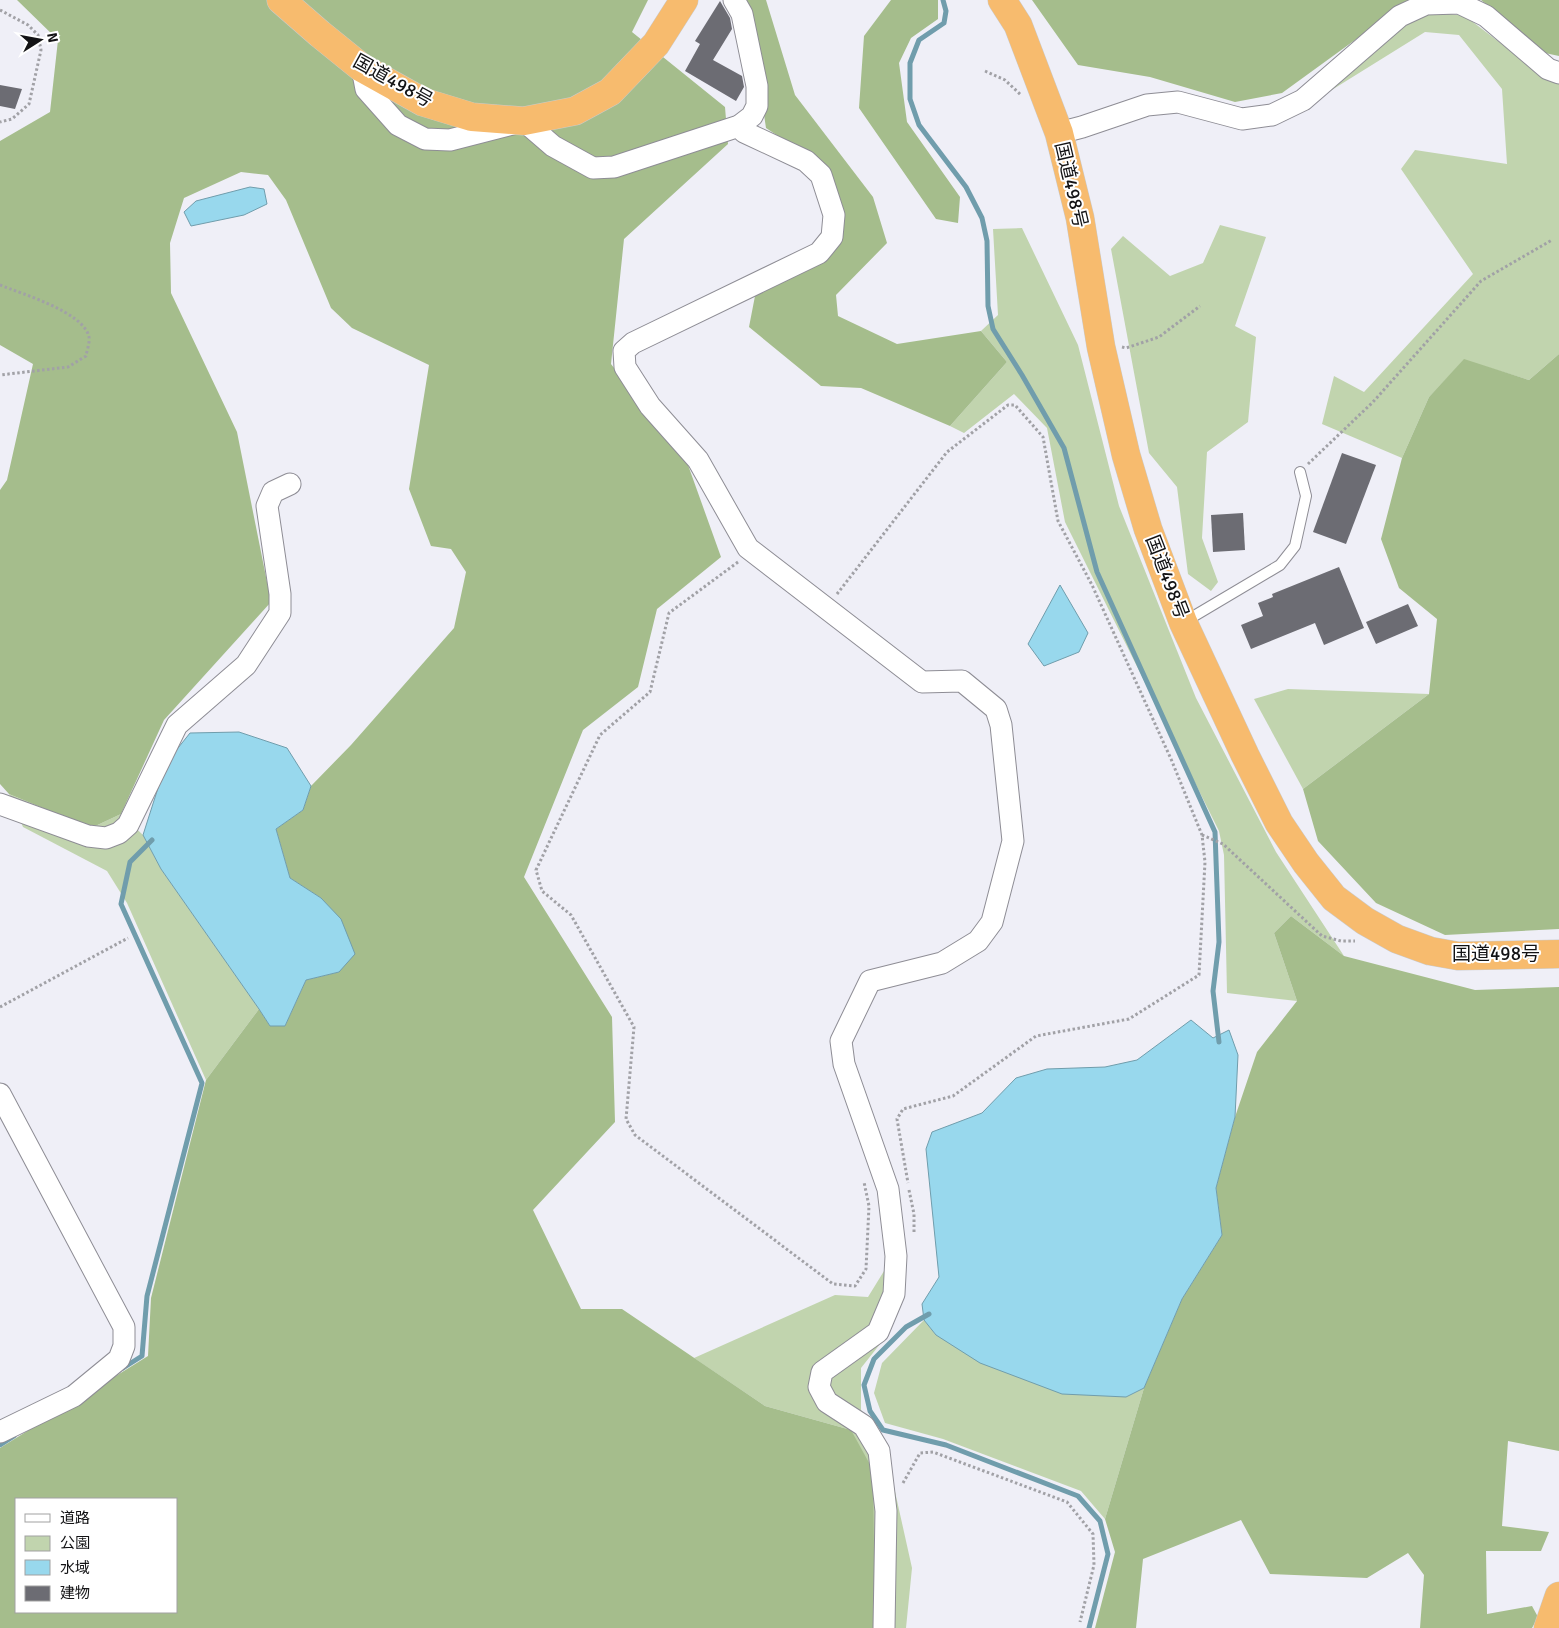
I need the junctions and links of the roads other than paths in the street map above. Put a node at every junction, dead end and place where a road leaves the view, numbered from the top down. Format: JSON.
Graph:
{"nodes":[{"id":1,"x":281,"y":0,"type":"edge"},
{"id":2,"x":684,"y":0,"type":"edge"},
{"id":3,"x":734,"y":0,"type":"edge"},
{"id":4,"x":1002,"y":0,"type":"edge"},
{"id":5,"x":1559,"y":73,"type":"edge"},
{"id":6,"x":524,"y":121,"type":"junction"},
{"id":7,"x":739,"y":126,"type":"junction"},
{"id":8,"x":1059,"y":133,"type":"junction"},
{"id":9,"x":1300,"y":472,"type":"road end"},
{"id":10,"x":290,"y":484,"type":"dead end"},
{"id":11,"x":1184,"y":622,"type":"junction"},
{"id":12,"x":0,"y":804,"type":"edge"},
{"id":13,"x":1559,"y":954,"type":"edge"},
{"id":14,"x":0,"y":1094,"type":"edge"},
{"id":15,"x":0,"y":1432,"type":"edge"},
{"id":16,"x":1559,"y":1596,"type":"edge"},
{"id":17,"x":884,"y":1628,"type":"edge"},
{"id":18,"x":1548,"y":1628,"type":"edge"}],
"edges":[{"from":1,"to":6,"type":"highway","name":"国道498号"},
{"from":2,"to":6,"type":"highway","name":"国道498号"},
{"from":3,"to":7,"type":"street"},
{"from":4,"to":8,"type":"highway","name":"国道498号"},
{"from":5,"to":8,"type":"street"},
{"from":6,"to":7,"type":"street"},
{"from":7,"to":17,"type":"street"},
{"from":8,"to":11,"type":"highway","name":"国道498号"},
{"from":9,"to":11,"type":"lane"},
{"from":10,"to":12,"type":"street"},
{"from":11,"to":13,"type":"highway","name":"国道498号"},
{"from":14,"to":15,"type":"street"},
{"from":16,"to":18,"type":"highway"}]}
